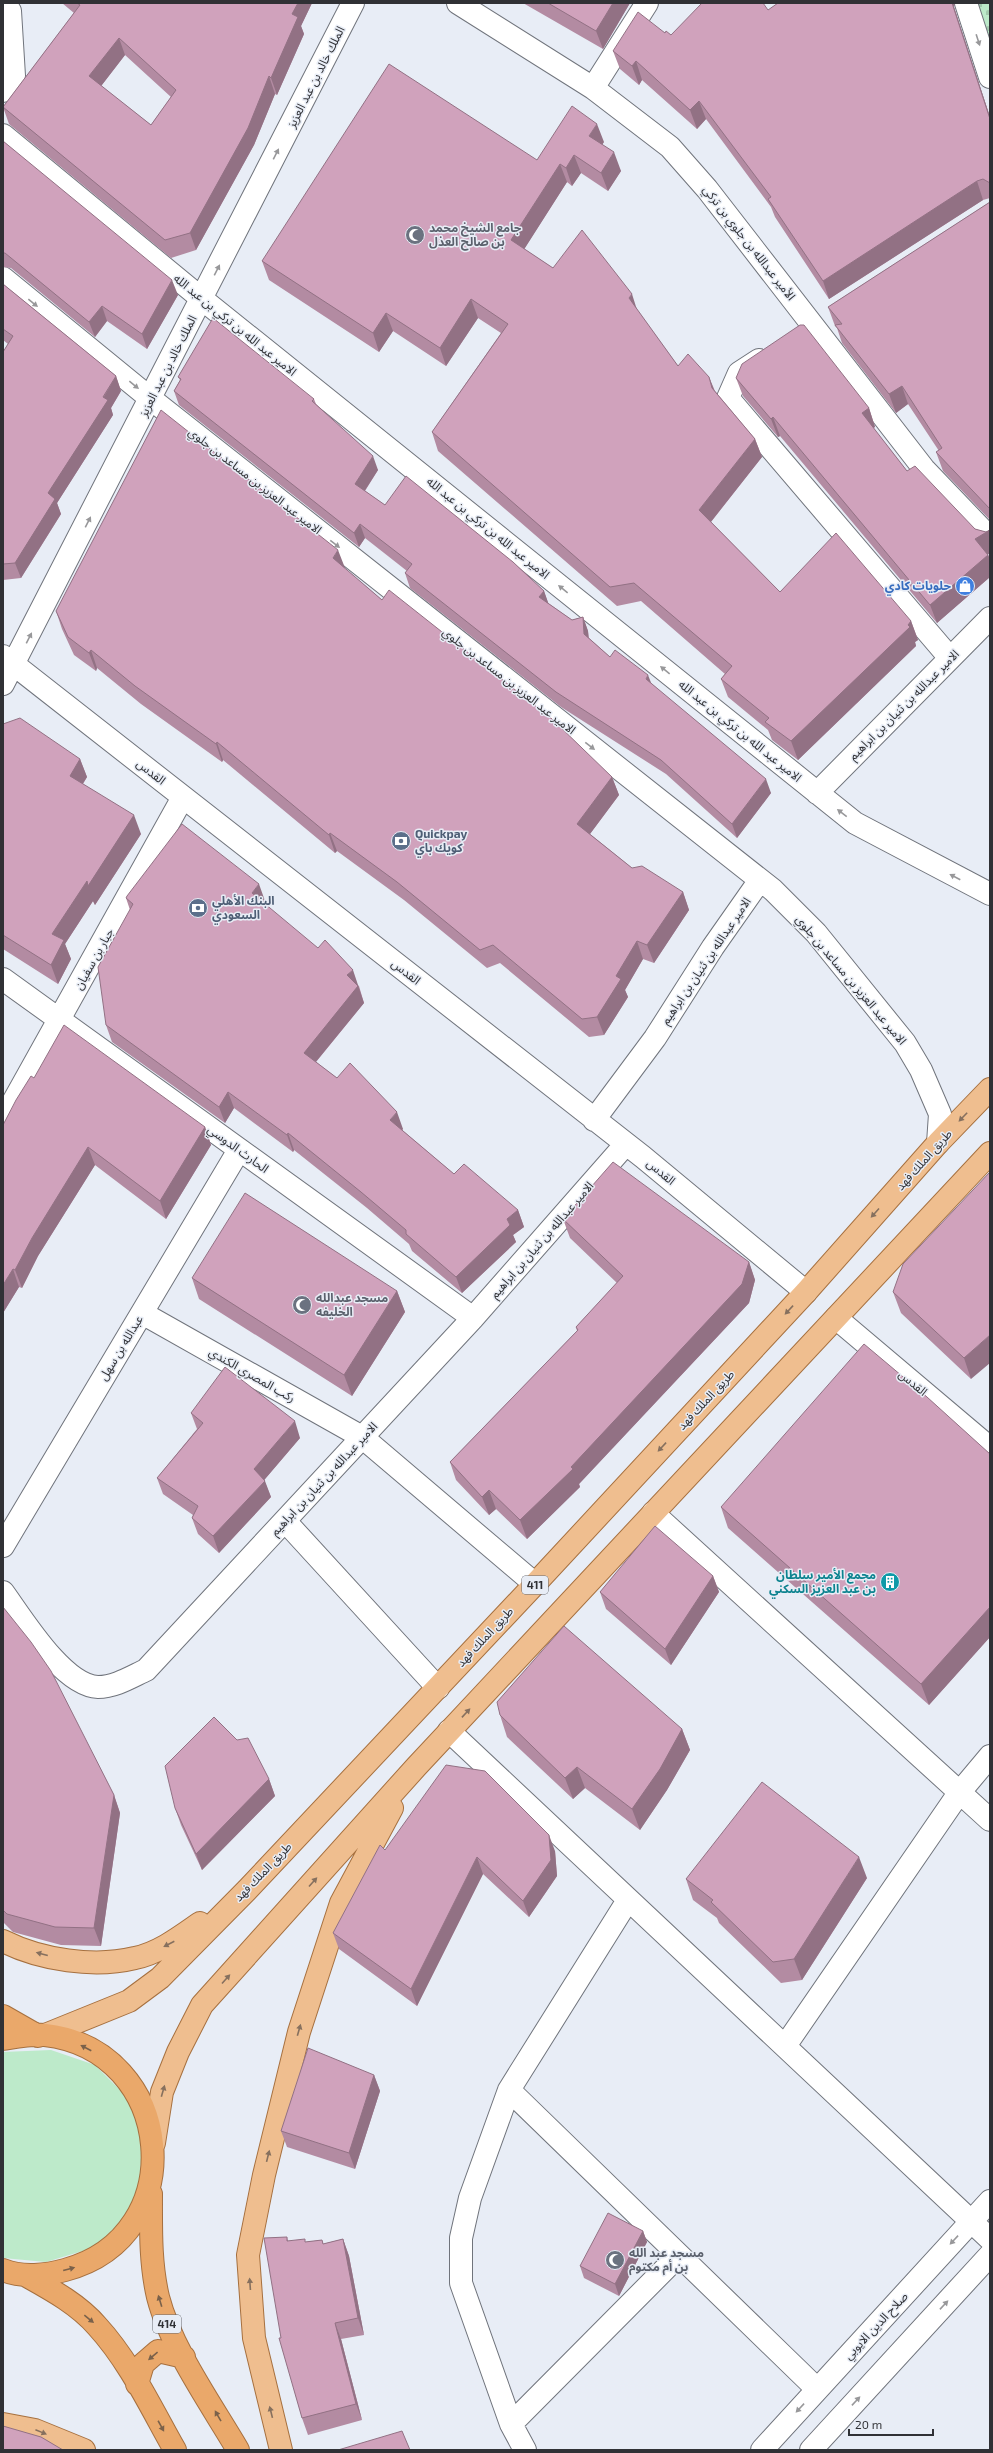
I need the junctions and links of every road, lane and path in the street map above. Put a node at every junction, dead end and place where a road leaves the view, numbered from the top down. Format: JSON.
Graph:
{"nodes":[{"id":1,"x":353,"y":3,"type":"edge"},
{"id":2,"x":458,"y":3,"type":"edge"},
{"id":3,"x":646,"y":3,"type":"edge"},
{"id":4,"x":966,"y":3,"type":"edge"},
{"id":5,"x":3,"y":5,"type":"edge"},
{"id":6,"x":990,"y":77,"type":"edge"},
{"id":7,"x":593,"y":88,"type":"junction"},
{"id":8,"x":3,"y":91,"type":"edge"},
{"id":9,"x":3,"y":135,"type":"edge"},
{"id":10,"x":3,"y":278,"type":"edge"},
{"id":11,"x":202,"y":299,"type":"junction"},
{"id":12,"x":820,"y":321,"type":"junction"},
{"id":13,"x":795,"y":338,"type":"edge"},
{"id":14,"x":776,"y":349,"type":"edge"},
{"id":15,"x":151,"y":399,"type":"junction"},
{"id":16,"x":990,"y":538,"type":"edge"},
{"id":17,"x":990,"y":618,"type":"edge"},
{"id":18,"x":950,"y":658,"type":"junction"},
{"id":19,"x":9,"y":660,"type":"edge"},
{"id":20,"x":3,"y":684,"type":"edge"},
{"id":21,"x":817,"y":793,"type":"junction"},
{"id":22,"x":183,"y":797,"type":"junction"},
{"id":23,"x":760,"y":880,"type":"junction"},
{"id":24,"x":990,"y":894,"type":"edge"},
{"id":25,"x":3,"y":979,"type":"edge"},
{"id":26,"x":60,"y":1020,"type":"junction"},
{"id":27,"x":990,"y":1089,"type":"edge"},
{"id":28,"x":3,"y":1120,"type":"edge"},
{"id":29,"x":594,"y":1120,"type":"junction"},
{"id":30,"x":938,"y":1143,"type":"junction"},
{"id":31,"x":625,"y":1145,"type":"junction"},
{"id":32,"x":239,"y":1150,"type":"junction"},
{"id":33,"x":990,"y":1153,"type":"edge"},
{"id":34,"x":806,"y":1292,"type":"junction"},
{"id":35,"x":142,"y":1313,"type":"junction"},
{"id":36,"x":473,"y":1318,"type":"junction"},
{"id":37,"x":836,"y":1318,"type":"junction"},
{"id":38,"x":362,"y":1438,"type":"junction"},
{"id":39,"x":990,"y":1448,"type":"edge"},
{"id":40,"x":653,"y":1513,"type":"junction"},
{"id":41,"x":284,"y":1521,"type":"junction"},
{"id":42,"x":3,"y":1546,"type":"edge"},
{"id":43,"x":535,"y":1584,"type":"junction"},
{"id":44,"x":3,"y":1592,"type":"edge"},
{"id":45,"x":438,"y":1688,"type":"junction"},
{"id":46,"x":449,"y":1731,"type":"junction"},
{"id":47,"x":990,"y":1756,"type":"edge"},
{"id":48,"x":416,"y":1767,"type":"junction"},
{"id":49,"x":959,"y":1793,"type":"junction"},
{"id":50,"x":990,"y":1820,"type":"edge"},
{"id":51,"x":247,"y":1890,"type":"junction"},
{"id":52,"x":628,"y":1900,"type":"junction"},
{"id":53,"x":3,"y":1941,"type":"edge"},
{"id":54,"x":3,"y":2016,"type":"edge"},
{"id":55,"x":41,"y":2035,"type":"junction"},
{"id":56,"x":3,"y":2039,"type":"edge"},
{"id":57,"x":785,"y":2046,"type":"junction"},
{"id":58,"x":509,"y":2090,"type":"junction"},
{"id":59,"x":154,"y":2143,"type":"junction"},
{"id":60,"x":151,"y":2181,"type":"junction"},
{"id":61,"x":990,"y":2201,"type":"edge"},
{"id":62,"x":972,"y":2222,"type":"junction"},
{"id":63,"x":990,"y":2238,"type":"edge"},
{"id":64,"x":679,"y":2255,"type":"junction"},
{"id":65,"x":990,"y":2255,"type":"edge"},
{"id":66,"x":9,"y":2272,"type":"edge"},
{"id":67,"x":184,"y":2357,"type":"junction"},
{"id":68,"x":138,"y":2384,"type":"junction"},
{"id":69,"x":817,"y":2389,"type":"junction"},
{"id":70,"x":3,"y":2424,"type":"edge"},
{"id":71,"x":511,"y":2424,"type":"junction"},
{"id":72,"x":84,"y":2450,"type":"edge"},
{"id":73,"x":175,"y":2450,"type":"edge"},
{"id":74,"x":238,"y":2450,"type":"edge"},
{"id":75,"x":281,"y":2450,"type":"edge"},
{"id":76,"x":525,"y":2450,"type":"edge"},
{"id":77,"x":762,"y":2450,"type":"edge"},
{"id":78,"x":811,"y":2450,"type":"edge"}],
"edges":[{"from":11,"to":1,"type":"street","name":"الملك خالد بن عبد العزيز","one_way":true},
{"from":2,"to":7,"type":"street","name":"الأمير عبدالله بن جلوي بن تركي"},
{"from":3,"to":7,"type":"street"},
{"from":4,"to":6,"type":"street","one_way":true},
{"from":5,"to":8,"type":"street"},
{"from":7,"to":12,"type":"street","name":"الأمير عبدالله بن جلوي بن تركي"},
{"from":9,"to":11,"type":"street","name":"الامير عبد الله بن تركي بن عبد الله"},
{"from":10,"to":15,"type":"street","name":"الامير عبد العزيز بن مساعد بن جلوي","one_way":true},
{"from":11,"to":15,"type":"street","name":"الملك خالد بن عبد العزيز"},
{"from":21,"to":11,"type":"street","name":"الامير عبد الله بن تركي بن عبد الله","one_way":true},
{"from":12,"to":13,"type":"street"},
{"from":12,"to":16,"type":"street","name":"الأمير عبدالله بن جلوي بن تركي"},
{"from":14,"to":18,"type":"street"},
{"from":19,"to":15,"type":"street","name":"الملك خالد بن عبد العزيز","one_way":true},
{"from":15,"to":23,"type":"street","name":"الامير عبد العزيز بن مساعد بن جلوي","one_way":true},
{"from":17,"to":18,"type":"street","name":"الامير عبدالله بن ثنيان بن ابراهيم"},
{"from":18,"to":21,"type":"street","name":"الامير عبدالله بن ثنيان بن ابراهيم"},
{"from":19,"to":20,"type":"street","name":"الملك خالد بن عبد العزيز"},
{"from":19,"to":22,"type":"street","name":"القدس"},
{"from":24,"to":21,"type":"street","name":"الامير عبد الله بن تركي بن عبد الله","one_way":true},
{"from":22,"to":26,"type":"street","name":"جبار بن سفيان"},
{"from":22,"to":29,"type":"street","name":"القدس"},
{"from":23,"to":29,"type":"street","name":"الامير عبدالله بن ثنيان بن ابراهيم"},
{"from":23,"to":30,"type":"street","name":"الامير عبد العزيز بن مساعد بن جلوي"},
{"from":25,"to":26,"type":"street","name":"الحارث الدوسي"},
{"from":26,"to":28,"type":"street","name":"جبار بن سفيان"},
{"from":26,"to":32,"type":"street","name":"الحارث الدوسي"},
{"from":27,"to":30,"type":"main road","name":"طريق الملك فهد","number":"411","one_way":true},
{"from":29,"to":31,"type":"street","name":"القدس"},
{"from":30,"to":34,"type":"main road","name":"طريق الملك فهد","number":"411","one_way":true},
{"from":31,"to":34,"type":"street","name":"القدس"},
{"from":31,"to":36,"type":"street","name":"الامير عبدالله بن ثنيان بن ابراهيم"},
{"from":32,"to":35,"type":"street","name":"عبدالله بن سهل"},
{"from":32,"to":36,"type":"street","name":"الحارث الدوسي"},
{"from":33,"to":37,"type":"main road"},
{"from":34,"to":43,"type":"main road","name":"طريق الملك فهد","number":"411","one_way":true},
{"from":35,"to":38,"type":"street","name":"ركب المصري الكندي"},
{"from":35,"to":42,"type":"street","name":"عبدالله بن سهل"},
{"from":36,"to":38,"type":"street","name":"الامير عبدالله بن ثنيان بن ابراهيم"},
{"from":37,"to":39,"type":"street","name":"القدس"},
{"from":37,"to":40,"type":"main road"},
{"from":38,"to":41,"type":"street","name":"الامير عبدالله بن ثنيان بن ابراهيم"},
{"from":38,"to":43,"type":"street","name":"ركب المصري الكندي"},
{"from":46,"to":40,"type":"main road","one_way":true},
{"from":40,"to":49,"type":"street"},
{"from":41,"to":44,"type":"street","name":"الامير عبدالله بن ثنيان بن ابراهيم"},
{"from":41,"to":45,"type":"street"},
{"from":43,"to":45,"type":"main road","name":"طريق الملك فهد","number":"411"},
{"from":45,"to":51,"type":"main road","name":"طريق الملك فهد","number":"411"},
{"from":46,"to":48,"type":"main road"},
{"from":46,"to":52,"type":"street"},
{"from":47,"to":49,"type":"street"},
{"from":59,"to":48,"type":"main road","one_way":true},
{"from":75,"to":48,"type":"main road","one_way":true},
{"from":49,"to":50,"type":"street"},
{"from":49,"to":57,"type":"street"},
{"from":51,"to":53,"type":"main road","one_way":true},
{"from":51,"to":55,"type":"main road","name":"طريق الملك فهد","number":"411"},
{"from":52,"to":57,"type":"street"},
{"from":52,"to":58,"type":"street"},
{"from":54,"to":55,"type":"highway"},
{"from":55,"to":56,"type":"highway"},
{"from":59,"to":55,"type":"highway","one_way":true},
{"from":57,"to":62,"type":"street"},
{"from":58,"to":64,"type":"street"},
{"from":58,"to":71,"type":"street"},
{"from":59,"to":60,"type":"highway"},
{"from":66,"to":60,"type":"highway","one_way":true},
{"from":67,"to":60,"type":"highway","number":"414","one_way":true},
{"from":61,"to":62,"type":"street","name":"صلاح الدين الايوبي"},
{"from":62,"to":63,"type":"street"},
{"from":62,"to":69,"type":"street","name":"صلاح الدين الايوبي","one_way":true},
{"from":64,"to":69,"type":"street"},
{"from":64,"to":71,"type":"street"},
{"from":78,"to":65,"type":"street","one_way":true},
{"from":66,"to":68,"type":"highway","one_way":true},
{"from":67,"to":68,"type":"highway","one_way":true},
{"from":74,"to":67,"type":"highway","number":"414","one_way":true},
{"from":68,"to":73,"type":"highway","one_way":true},
{"from":69,"to":77,"type":"street","name":"صلاح الدين الايوبي","one_way":true},
{"from":70,"to":72,"type":"main road","one_way":true},
{"from":71,"to":76,"type":"street"}]}
